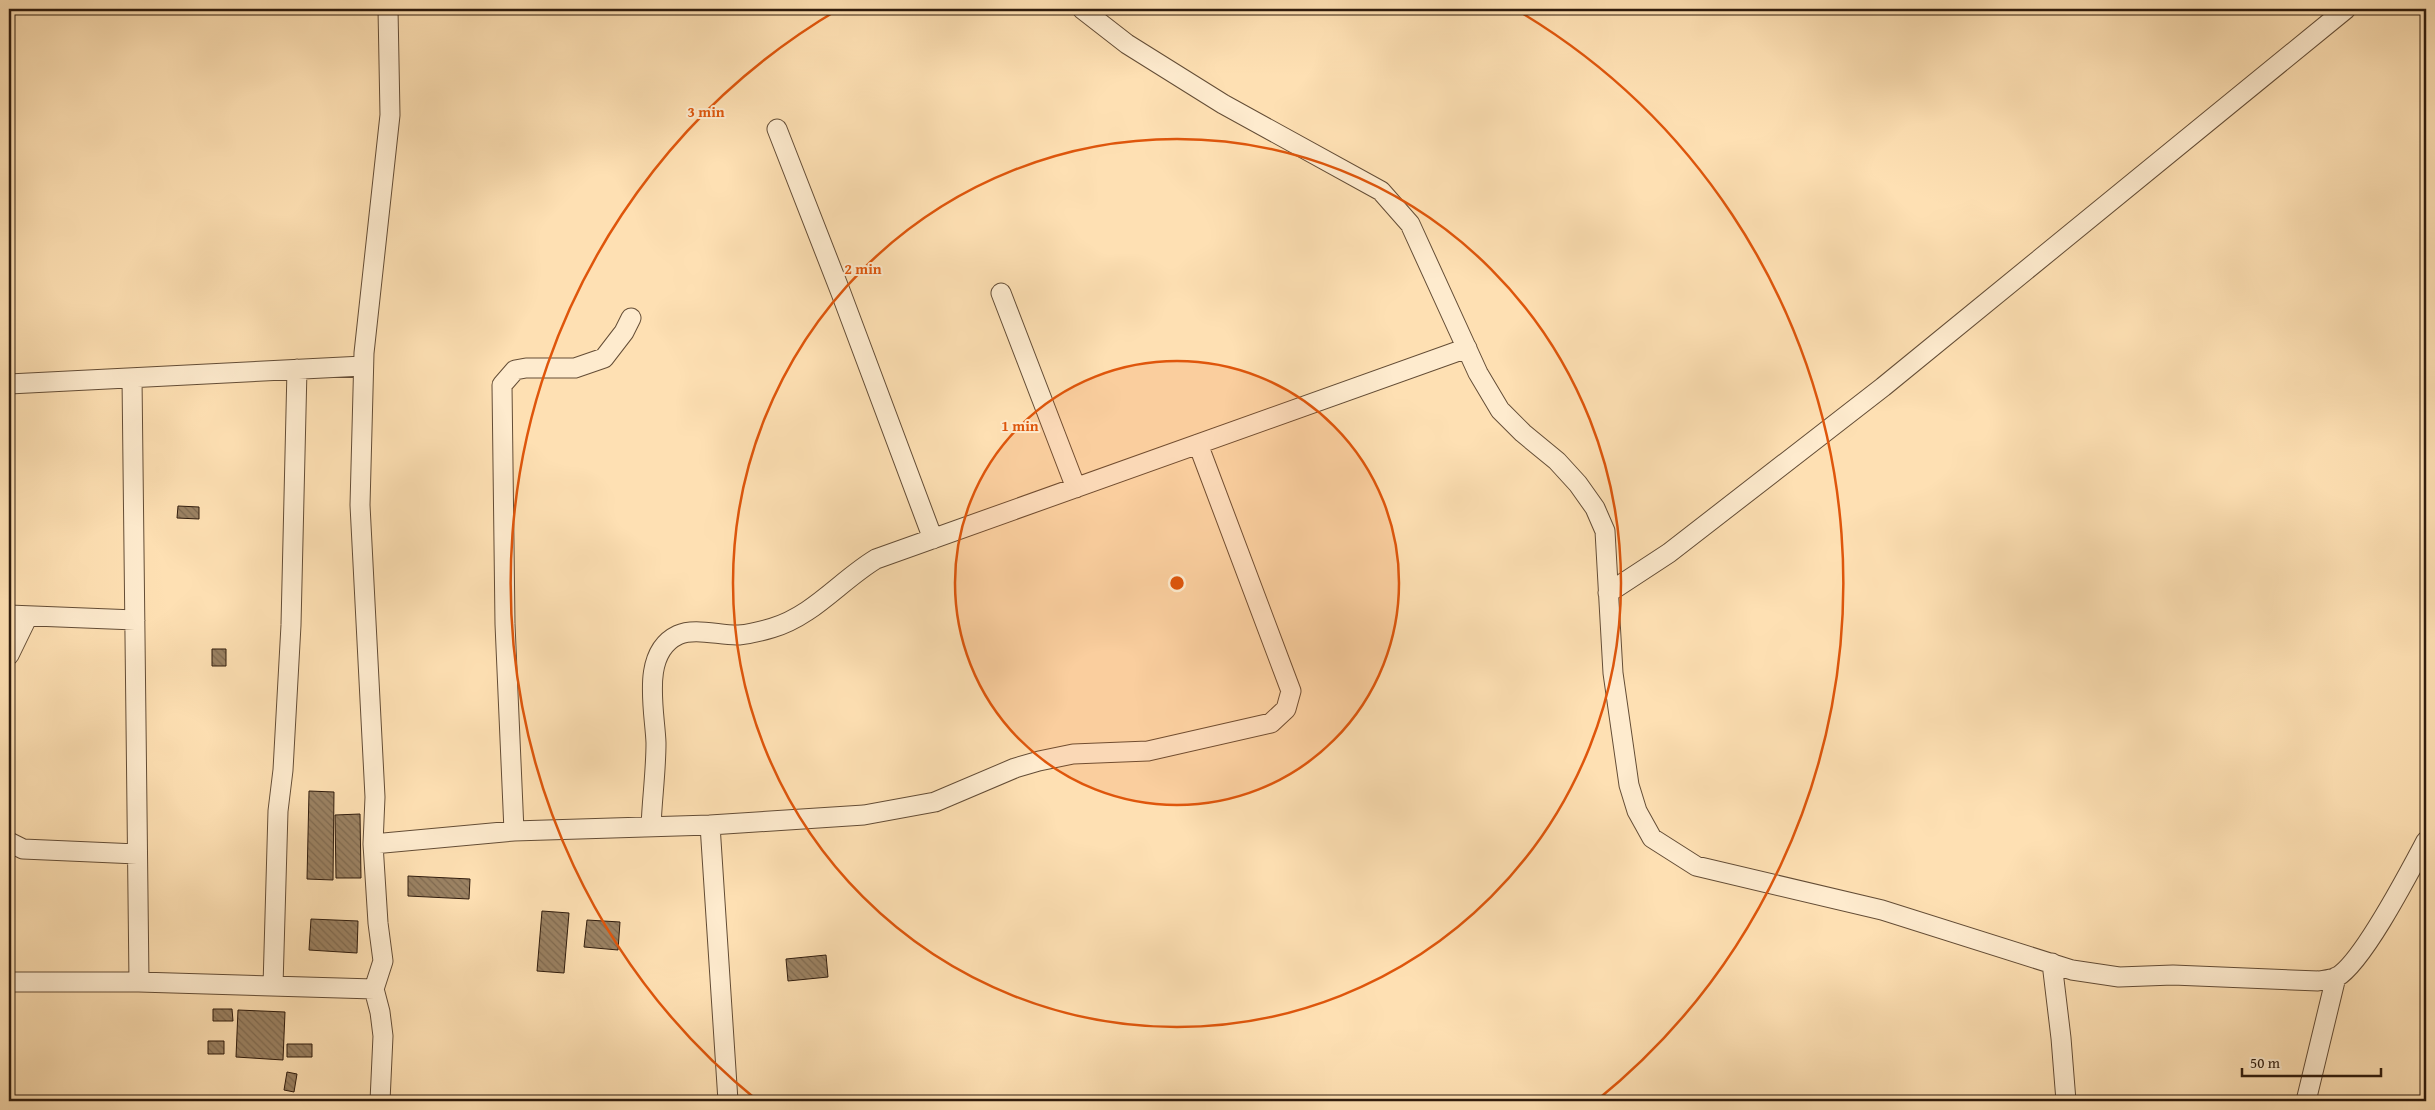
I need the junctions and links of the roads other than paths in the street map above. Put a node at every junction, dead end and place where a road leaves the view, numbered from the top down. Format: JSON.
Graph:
{"nodes":[{"id":1,"x":1082,"y":9,"type":"edge"},
{"id":2,"x":2346,"y":9,"type":"edge"},
{"id":3,"x":391,"y":10,"type":"edge"},
{"id":4,"x":777,"y":129,"type":"dead end"},
{"id":5,"x":1001,"y":293,"type":"dead end"},
{"id":6,"x":631,"y":318,"type":"dead end"},
{"id":7,"x":1467,"y":348,"type":"junction"},
{"id":8,"x":363,"y":366,"type":"junction"},
{"id":9,"x":297,"y":369,"type":"junction"},
{"id":10,"x":132,"y":378,"type":"junction"},
{"id":11,"x":9,"y":384,"type":"edge"},
{"id":12,"x":1198,"y":444,"type":"junction"},
{"id":13,"x":1076,"y":488,"type":"junction"},
{"id":14,"x":932,"y":539,"type":"junction"},
{"id":15,"x":1608,"y":593,"type":"junction"},
{"id":16,"x":9,"y":615,"type":"edge"},
{"id":17,"x":28,"y":616,"type":"junction"},
{"id":18,"x":134,"y":620,"type":"junction"},
{"id":19,"x":9,"y":655,"type":"edge"},
{"id":20,"x":710,"y":826,"type":"junction"},
{"id":21,"x":650,"y":827,"type":"junction"},
{"id":22,"x":514,"y":831,"type":"junction"},
{"id":23,"x":2426,"y":841,"type":"edge"},
{"id":24,"x":9,"y":842,"type":"edge"},
{"id":25,"x":373,"y":844,"type":"junction"},
{"id":26,"x":137,"y":854,"type":"junction"},
{"id":27,"x":2052,"y":964,"type":"junction"},
{"id":28,"x":2336,"y":977,"type":"junction"},
{"id":29,"x":9,"y":982,"type":"edge"},
{"id":30,"x":139,"y":982,"type":"junction"},
{"id":31,"x":273,"y":986,"type":"junction"},
{"id":32,"x":374,"y":989,"type":"junction"},
{"id":33,"x":380,"y":1101,"type":"edge"},
{"id":34,"x":728,"y":1101,"type":"edge"},
{"id":35,"x":2066,"y":1101,"type":"edge"},
{"id":36,"x":2306,"y":1101,"type":"edge"}],
"edges":[{"from":1,"to":7,"type":"street"},
{"from":2,"to":15,"type":"street"},
{"from":3,"to":8,"type":"street"},
{"from":4,"to":14,"type":"street"},
{"from":5,"to":13,"type":"street"},
{"from":6,"to":22,"type":"street"},
{"from":7,"to":12,"type":"street"},
{"from":7,"to":15,"type":"street"},
{"from":8,"to":9,"type":"street"},
{"from":8,"to":25,"type":"street"},
{"from":9,"to":10,"type":"street"},
{"from":9,"to":31,"type":"street"},
{"from":10,"to":11,"type":"street"},
{"from":10,"to":18,"type":"street"},
{"from":12,"to":13,"type":"street"},
{"from":12,"to":20,"type":"street"},
{"from":13,"to":14,"type":"street"},
{"from":14,"to":21,"type":"street"},
{"from":15,"to":27,"type":"street"},
{"from":16,"to":17,"type":"street"},
{"from":17,"to":18,"type":"street"},
{"from":17,"to":19,"type":"street"},
{"from":18,"to":26,"type":"street"},
{"from":20,"to":21,"type":"street"},
{"from":20,"to":34,"type":"street"},
{"from":21,"to":22,"type":"street"},
{"from":22,"to":25,"type":"street"},
{"from":23,"to":28,"type":"street"},
{"from":24,"to":26,"type":"street"},
{"from":25,"to":32,"type":"street"},
{"from":26,"to":30,"type":"street"},
{"from":27,"to":28,"type":"street"},
{"from":27,"to":35,"type":"street"},
{"from":28,"to":36,"type":"street"},
{"from":29,"to":30,"type":"street"},
{"from":30,"to":31,"type":"street"},
{"from":31,"to":32,"type":"street"},
{"from":32,"to":33,"type":"street"}]}
